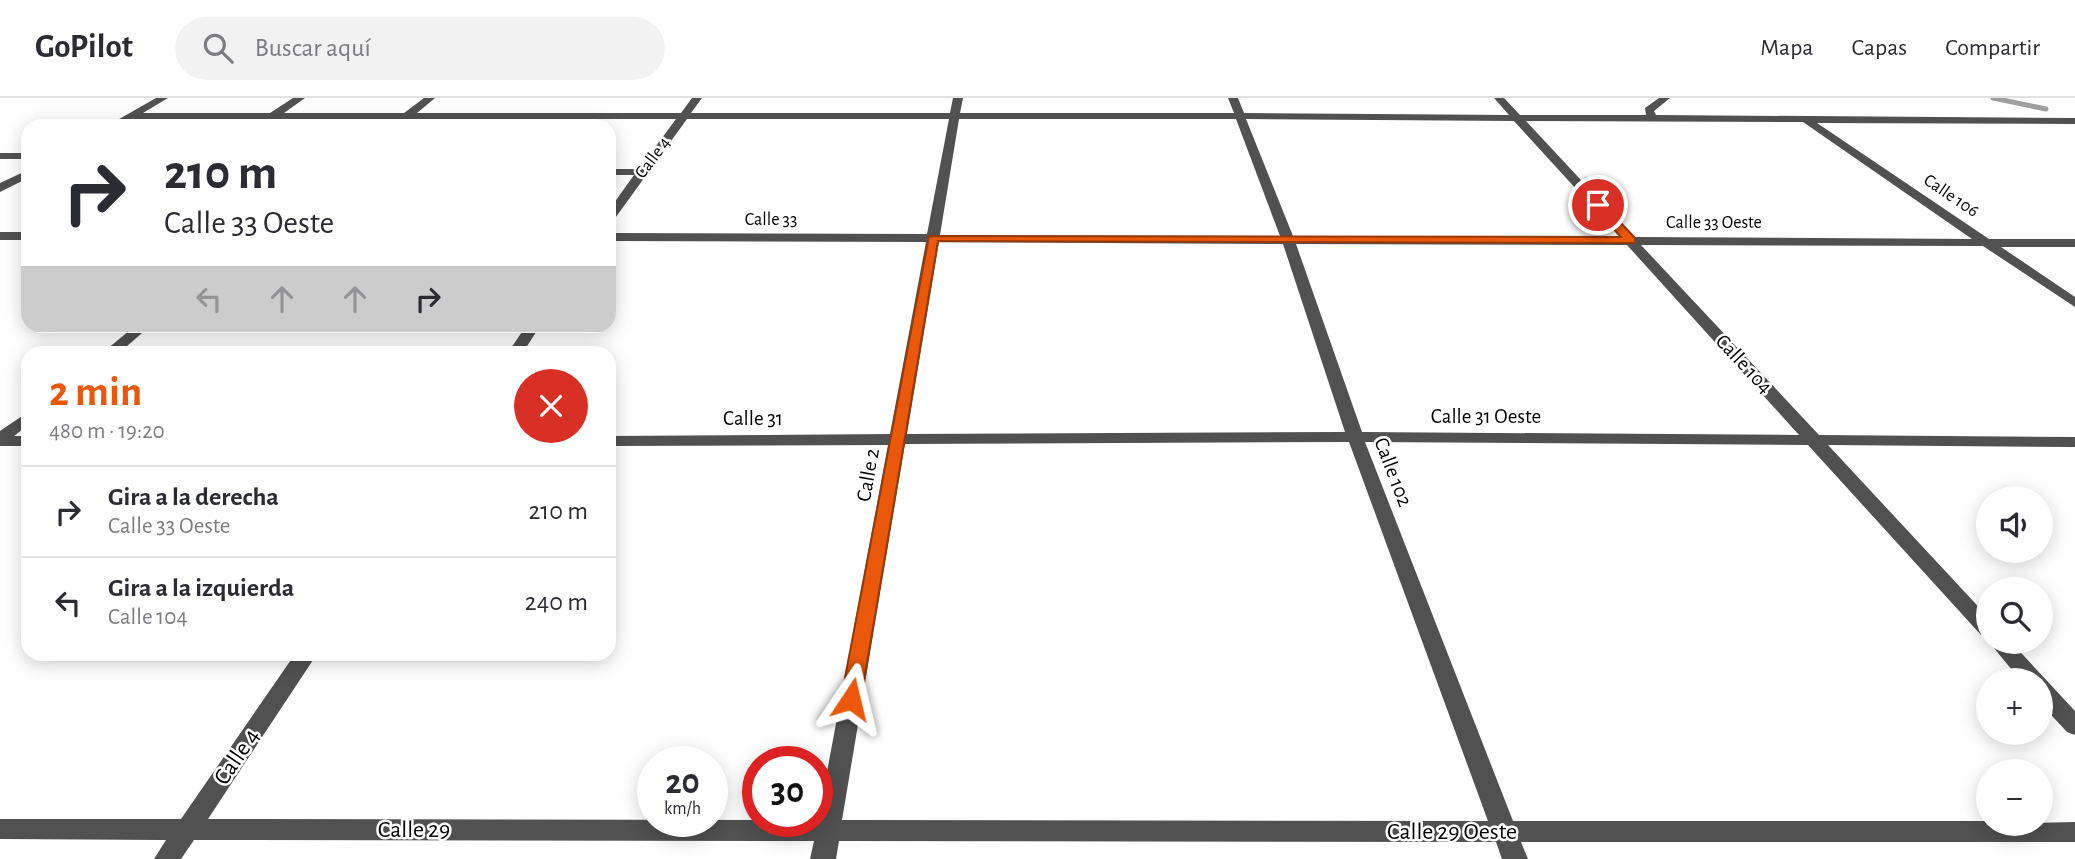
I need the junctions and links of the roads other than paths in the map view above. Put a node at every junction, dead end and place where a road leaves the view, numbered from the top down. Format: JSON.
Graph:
{"nodes":[{"id":1,"x":163,"y":98,"type":"edge"},
{"id":2,"x":300,"y":98,"type":"edge"},
{"id":3,"x":430,"y":98,"type":"edge"},
{"id":4,"x":697,"y":98,"type":"edge"},
{"id":5,"x":958,"y":98,"type":"edge"},
{"id":6,"x":1233,"y":98,"type":"edge"},
{"id":7,"x":1499,"y":98,"type":"edge"},
{"id":8,"x":1665,"y":98,"type":"edge"},
{"id":9,"x":130,"y":116,"type":"junction"},
{"id":10,"x":685,"y":116,"type":"junction"},
{"id":11,"x":955,"y":116,"type":"junction"},
{"id":12,"x":1241,"y":116,"type":"junction"},
{"id":13,"x":272,"y":117,"type":"junction"},
{"id":14,"x":406,"y":117,"type":"junction"},
{"id":15,"x":1517,"y":117,"type":"junction"},
{"id":16,"x":125,"y":119,"type":"edge"},
{"id":17,"x":269,"y":119,"type":"edge"},
{"id":18,"x":403,"y":119,"type":"edge"},
{"id":19,"x":1652,"y":119,"type":"junction"},
{"id":20,"x":1805,"y":120,"type":"junction"},
{"id":21,"x":2072,"y":120,"type":"edge"},
{"id":22,"x":0,"y":156,"type":"edge"},
{"id":23,"x":21,"y":156,"type":"edge"},
{"id":24,"x":616,"y":172,"type":"edge"},
{"id":25,"x":643,"y":172,"type":"junction"},
{"id":26,"x":21,"y":177,"type":"edge"},
{"id":27,"x":0,"y":188,"type":"edge"},
{"id":28,"x":616,"y":209,"type":"edge"},
{"id":29,"x":0,"y":236,"type":"edge"},
{"id":30,"x":21,"y":236,"type":"edge"},
{"id":31,"x":616,"y":237,"type":"edge"},
{"id":32,"x":933,"y":238,"type":"junction"},
{"id":33,"x":1288,"y":239,"type":"junction"},
{"id":34,"x":1631,"y":240,"type":"junction"},
{"id":35,"x":1989,"y":243,"type":"junction"},
{"id":36,"x":2075,"y":243,"type":"edge"},
{"id":37,"x":2075,"y":303,"type":"edge"},
{"id":38,"x":134,"y":333,"type":"edge"},
{"id":39,"x":118,"y":346,"type":"edge"},
{"id":40,"x":21,"y":423,"type":"edge"},
{"id":41,"x":1355,"y":437,"type":"junction"},
{"id":42,"x":0,"y":440,"type":"edge"},
{"id":43,"x":897,"y":440,"type":"junction"},
{"id":44,"x":21,"y":441,"type":"edge"},
{"id":45,"x":616,"y":441,"type":"edge"},
{"id":46,"x":1816,"y":441,"type":"junction"},
{"id":47,"x":2075,"y":442,"type":"edge"},
{"id":48,"x":1976,"y":617,"type":"edge"},
{"id":49,"x":2010,"y":654,"type":"edge"},
{"id":50,"x":302,"y":661,"type":"edge"},
{"id":51,"x":2022,"y":668,"type":"edge"},
{"id":52,"x":2053,"y":702,"type":"edge"},
{"id":53,"x":2075,"y":726,"type":"edge"},
{"id":54,"x":833,"y":800,"type":"edge"},
{"id":55,"x":742,"y":828,"type":"edge"},
{"id":56,"x":833,"y":828,"type":"edge"},
{"id":57,"x":0,"y":829,"type":"edge"},
{"id":58,"x":187,"y":831,"type":"junction"},
{"id":59,"x":1505,"y":832,"type":"junction"},
{"id":60,"x":2075,"y":832,"type":"edge"},
{"id":61,"x":827,"y":837,"type":"edge"},
{"id":62,"x":167,"y":859,"type":"edge"},
{"id":63,"x":823,"y":859,"type":"edge"},
{"id":64,"x":1516,"y":859,"type":"edge"}],
"edges":[{"from":1,"to":9,"type":"street"},
{"from":2,"to":13,"type":"street"},
{"from":3,"to":14,"type":"street"},
{"from":4,"to":10,"type":"street","name":"Calle 4"},
{"from":5,"to":11,"type":"street","name":"Calle 2"},
{"from":6,"to":12,"type":"street","name":"Calle 102"},
{"from":7,"to":15,"type":"street","name":"Calle 104"},
{"from":8,"to":19,"type":"street"},
{"from":9,"to":13,"type":"street"},
{"from":9,"to":16,"type":"street"},
{"from":10,"to":11,"type":"street"},
{"from":10,"to":14,"type":"street"},
{"from":10,"to":25,"type":"street","name":"Calle 4"},
{"from":11,"to":12,"type":"street"},
{"from":11,"to":32,"type":"street","name":"Calle 2"},
{"from":12,"to":15,"type":"street"},
{"from":12,"to":33,"type":"street","name":"Calle 102"},
{"from":13,"to":14,"type":"street"},
{"from":13,"to":17,"type":"street"},
{"from":14,"to":18,"type":"street"},
{"from":15,"to":19,"type":"street"},
{"from":15,"to":34,"type":"street","name":"Calle 104"},
{"from":19,"to":20,"type":"street"},
{"from":20,"to":21,"type":"street"},
{"from":20,"to":35,"type":"street","name":"Calle 106"},
{"from":22,"to":23,"type":"street"},
{"from":24,"to":25,"type":"street"},
{"from":25,"to":28,"type":"street","name":"Calle 4"},
{"from":26,"to":27,"type":"street"},
{"from":29,"to":30,"type":"street"},
{"from":31,"to":32,"type":"street","name":"Calle 33"},
{"from":32,"to":33,"type":"street","name":"Calle 33 Oeste"},
{"from":32,"to":43,"type":"street","name":"Calle 2"},
{"from":33,"to":34,"type":"street","name":"Calle 33 Oeste"},
{"from":33,"to":41,"type":"street","name":"Calle 102"},
{"from":34,"to":35,"type":"street","name":"Calle 33 Oeste"},
{"from":34,"to":46,"type":"street","name":"Calle 104"},
{"from":35,"to":36,"type":"street","name":"Calle 33 Oeste"},
{"from":35,"to":37,"type":"street","name":"Calle 106"},
{"from":38,"to":39,"type":"street"},
{"from":40,"to":42,"type":"street"},
{"from":41,"to":43,"type":"street","name":"Calle 31 Oeste"},
{"from":41,"to":46,"type":"street","name":"Calle 31 Oeste"},
{"from":41,"to":59,"type":"street","name":"Calle 102"},
{"from":42,"to":44,"type":"street"},
{"from":43,"to":45,"type":"street","name":"Calle 31"},
{"from":43,"to":54,"type":"street","name":"Calle 2"},
{"from":46,"to":47,"type":"street","name":"Calle 31 Oeste"},
{"from":46,"to":48,"type":"street","name":"Calle 104"},
{"from":49,"to":51,"type":"street"},
{"from":50,"to":58,"type":"street","name":"Calle 4"},
{"from":52,"to":53,"type":"street"},
{"from":55,"to":58,"type":"street","name":"Calle 29"},
{"from":56,"to":59,"type":"street","name":"Calle 29 Oeste"},
{"from":57,"to":58,"type":"street","name":"Calle 29"},
{"from":58,"to":62,"type":"street","name":"Calle 4"},
{"from":59,"to":60,"type":"street","name":"Calle 29 Oeste"},
{"from":59,"to":64,"type":"street","name":"Calle 102"},
{"from":61,"to":63,"type":"street","name":"Calle 2"}]}
